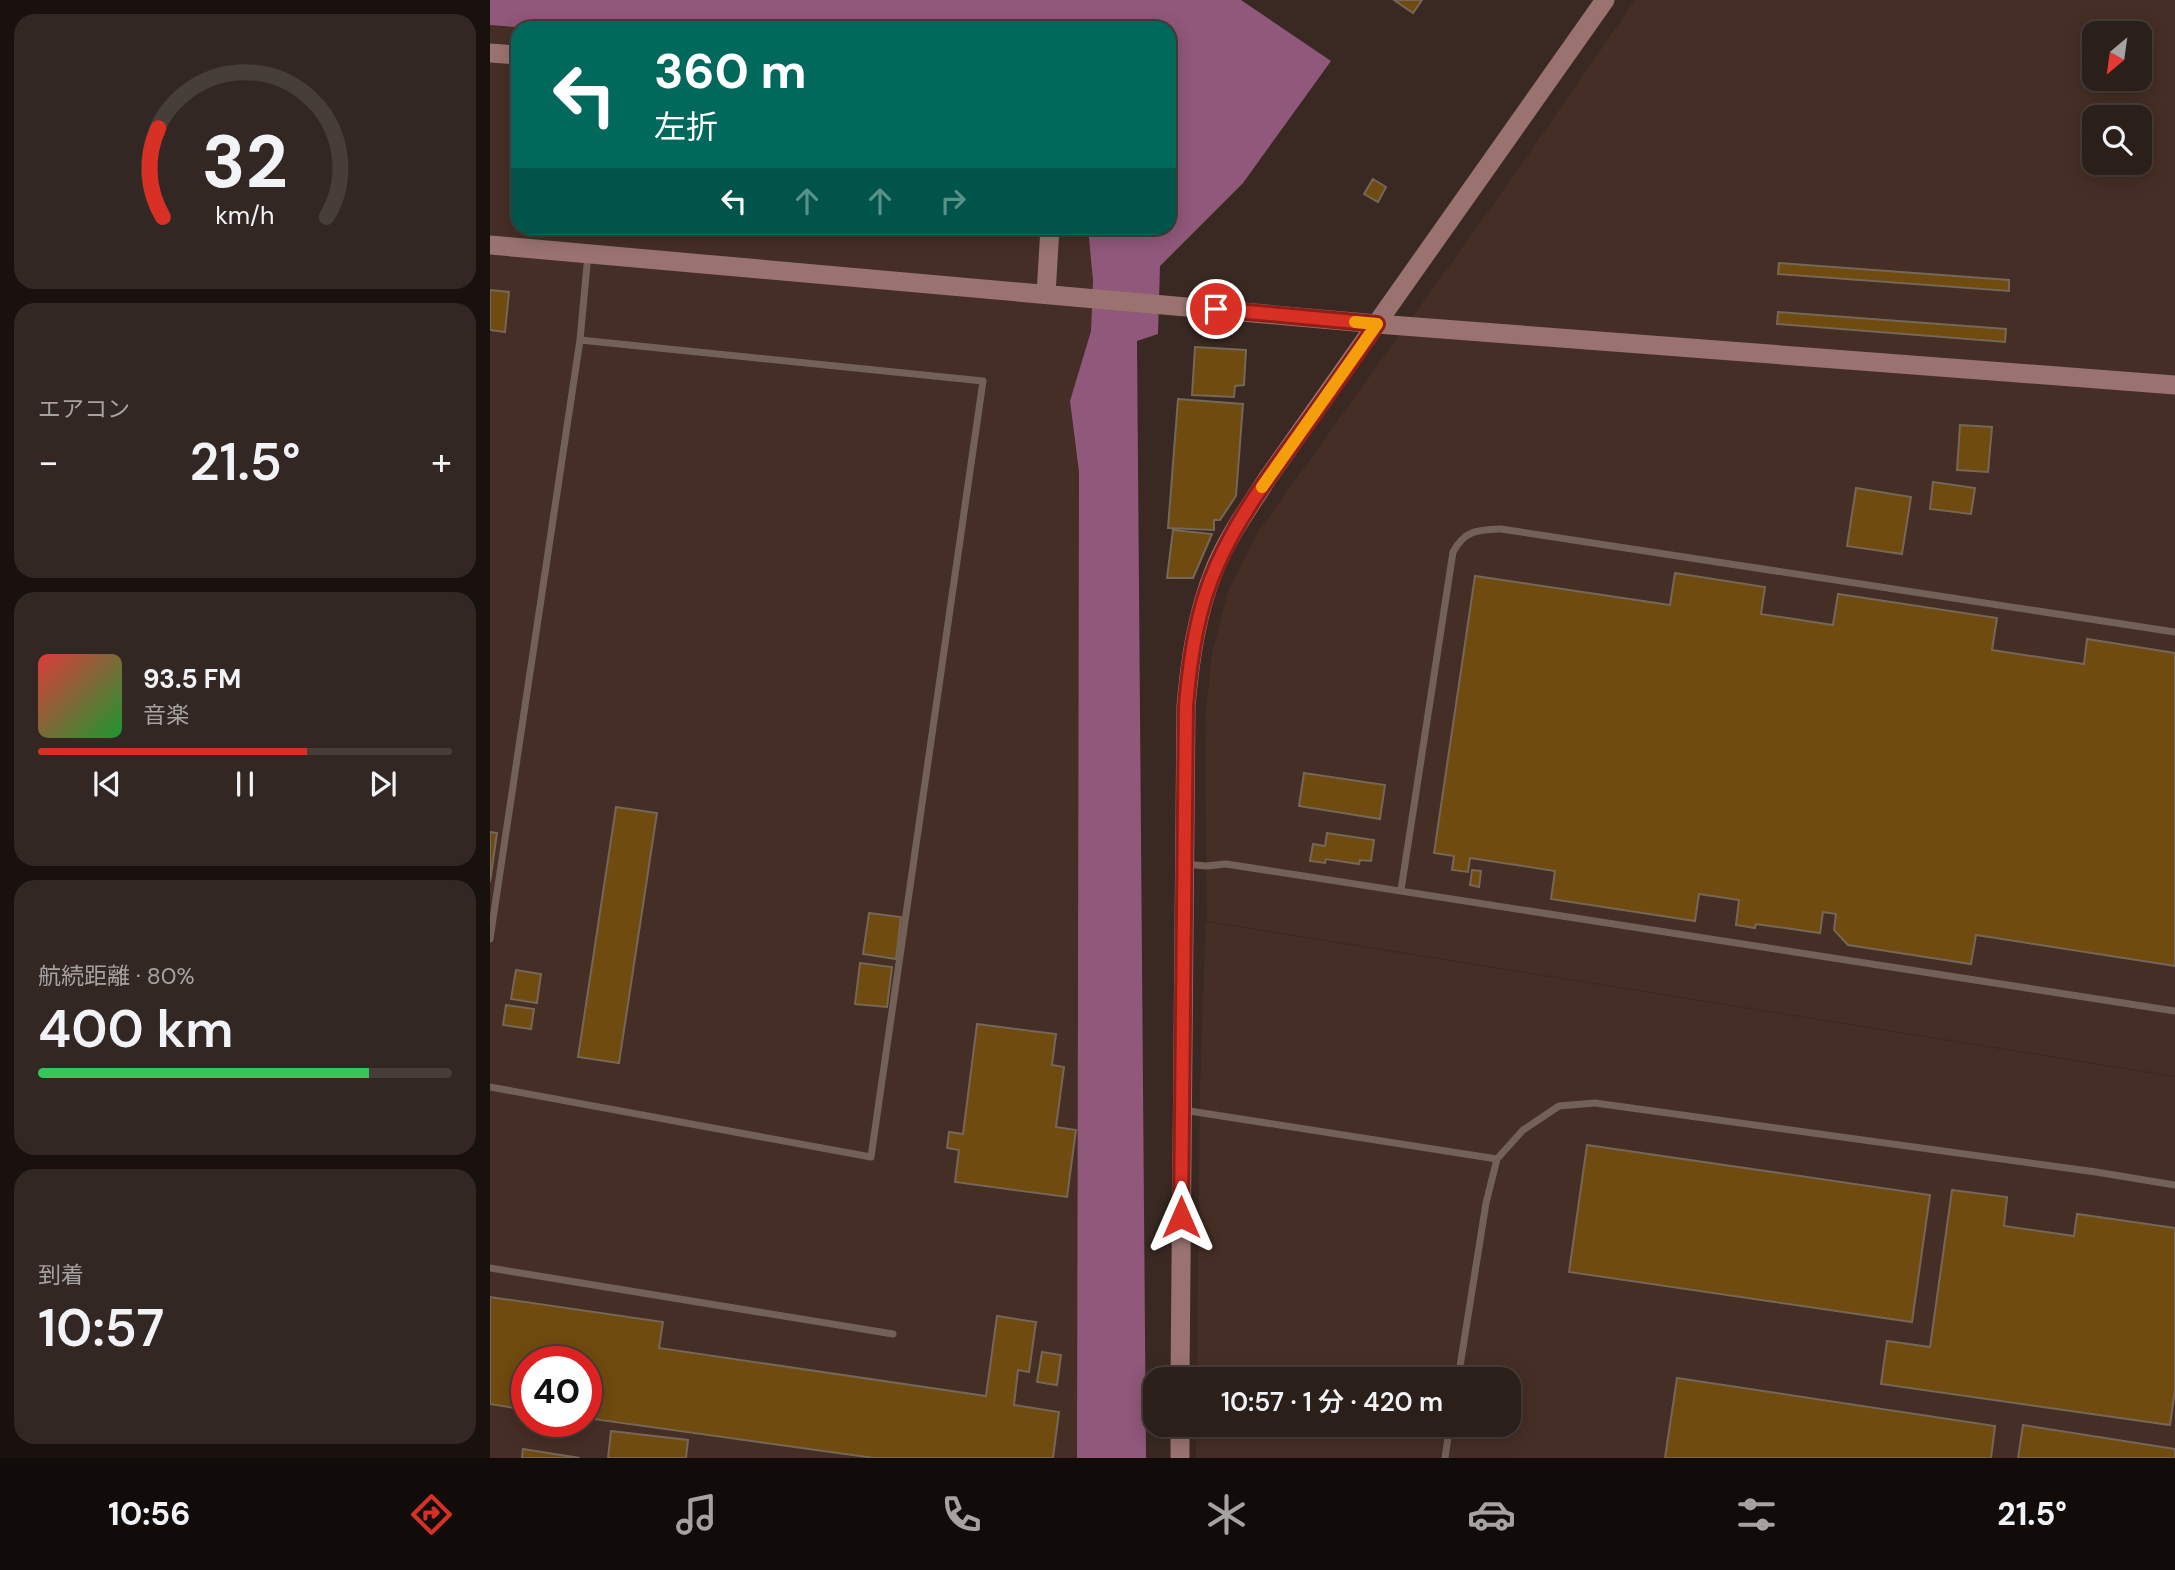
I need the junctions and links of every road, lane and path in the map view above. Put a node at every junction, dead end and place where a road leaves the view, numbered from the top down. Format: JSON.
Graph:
{"nodes":[{"id":1,"x":1605,"y":0,"type":"edge"},
{"id":2,"x":490,"y":53,"type":"edge"},
{"id":3,"x":511,"y":54,"type":"edge"},
{"id":4,"x":1050,"y":235,"type":"edge"},
{"id":5,"x":490,"y":245,"type":"edge"},
{"id":6,"x":588,"y":253,"type":"junction"},
{"id":7,"x":1046,"y":294,"type":"junction"},
{"id":8,"x":1377,"y":324,"type":"junction"},
{"id":9,"x":580,"y":340,"type":"junction"},
{"id":10,"x":2175,"y":385,"type":"edge"},
{"id":11,"x":2175,"y":632,"type":"edge"},
{"id":12,"x":1184,"y":864,"type":"junction"},
{"id":13,"x":1401,"y":890,"type":"junction"},
{"id":14,"x":490,"y":939,"type":"edge"},
{"id":15,"x":2175,"y":1011,"type":"edge"},
{"id":16,"x":490,"y":1087,"type":"edge"},
{"id":17,"x":1181,"y":1110,"type":"junction"},
{"id":18,"x":1497,"y":1159,"type":"junction"},
{"id":19,"x":2175,"y":1185,"type":"edge"},
{"id":20,"x":490,"y":1269,"type":"edge"},
{"id":21,"x":893,"y":1334,"type":"dead end"},
{"id":22,"x":1180,"y":1367,"type":"edge"},
{"id":23,"x":1460,"y":1367,"type":"edge"},
{"id":24,"x":1180,"y":1437,"type":"edge"},
{"id":25,"x":1448,"y":1437,"type":"edge"},
{"id":26,"x":1180,"y":1458,"type":"edge"},
{"id":27,"x":1445,"y":1458,"type":"edge"}],
"edges":[{"from":1,"to":8,"type":"street"},
{"from":2,"to":3,"type":"street"},
{"from":4,"to":7,"type":"street"},
{"from":5,"to":6,"type":"street"},
{"from":6,"to":7,"type":"street"},
{"from":6,"to":9,"type":"lane"},
{"from":7,"to":8,"type":"street"},
{"from":8,"to":10,"type":"street"},
{"from":8,"to":12,"type":"street"},
{"from":9,"to":14,"type":"lane"},
{"from":9,"to":16,"type":"lane"},
{"from":11,"to":13,"type":"lane"},
{"from":12,"to":13,"type":"lane"},
{"from":12,"to":17,"type":"street"},
{"from":13,"to":15,"type":"lane"},
{"from":17,"to":18,"type":"lane"},
{"from":17,"to":22,"type":"street"},
{"from":18,"to":19,"type":"lane"},
{"from":18,"to":23,"type":"lane"},
{"from":20,"to":21,"type":"lane"},
{"from":24,"to":26,"type":"street"},
{"from":25,"to":27,"type":"lane"}]}
